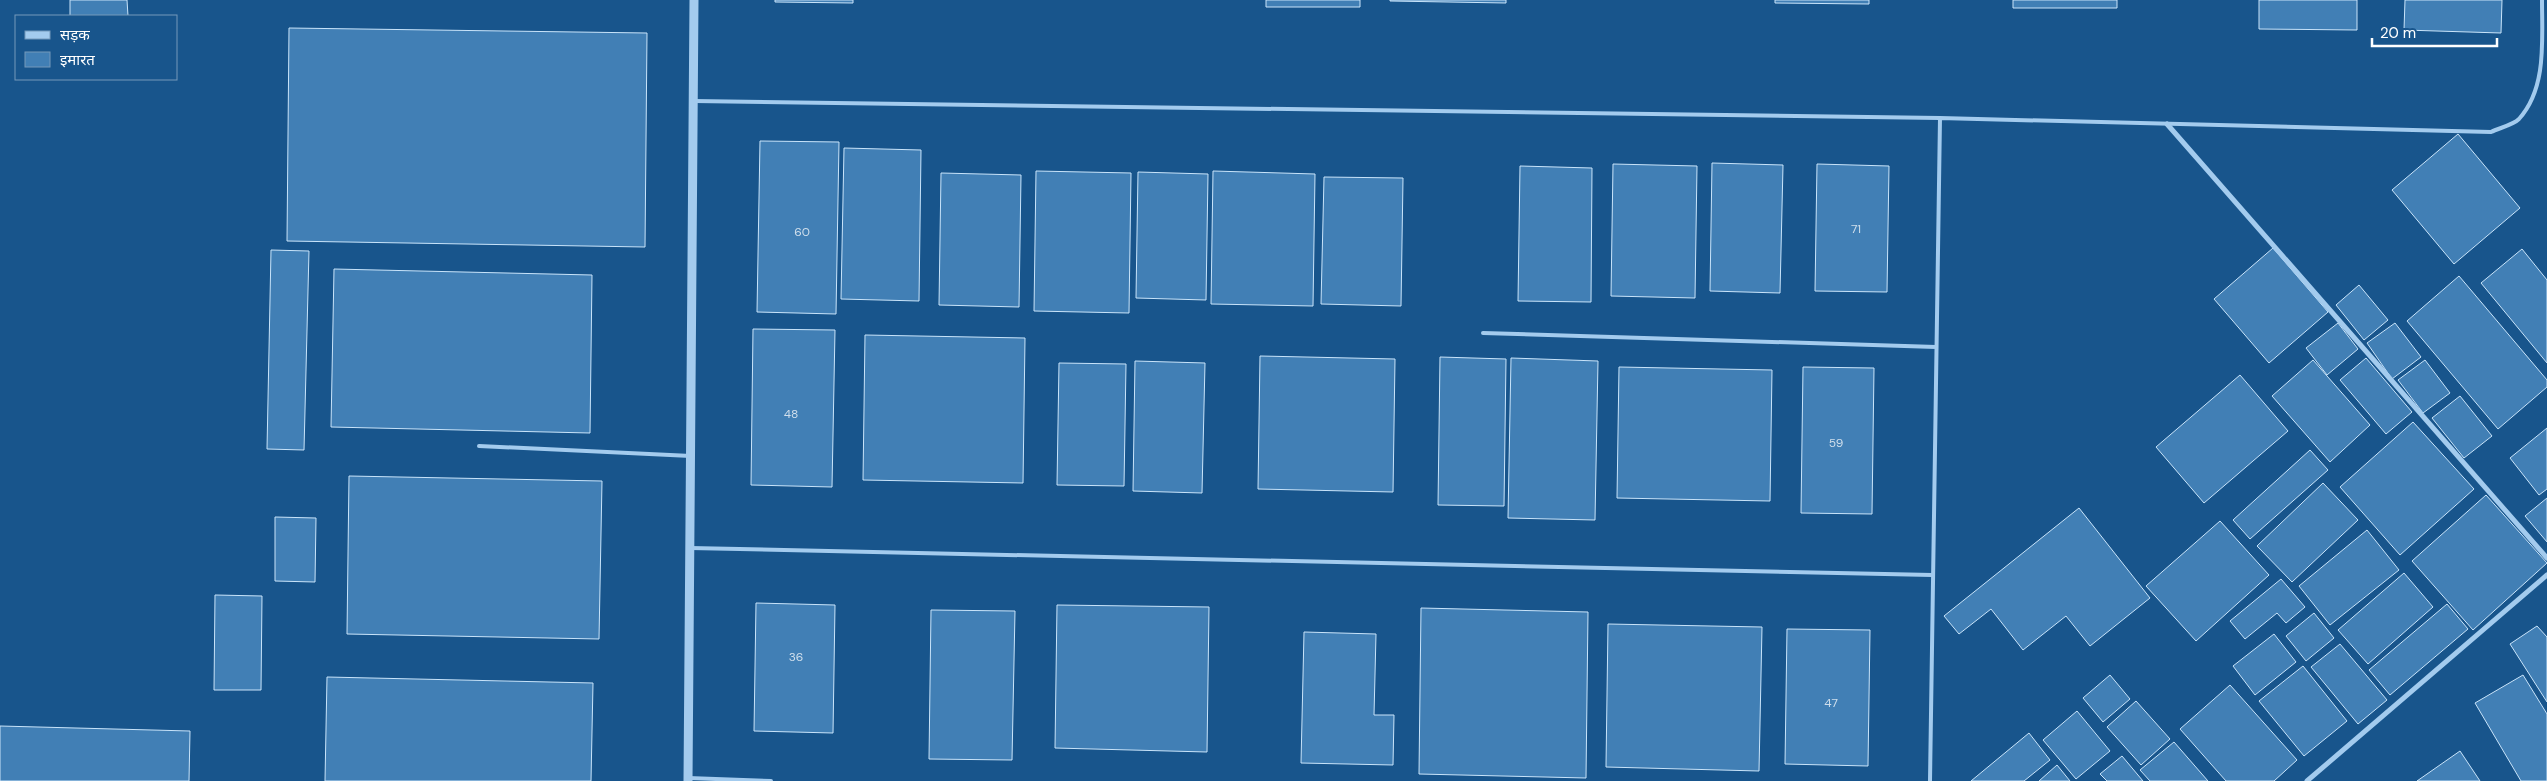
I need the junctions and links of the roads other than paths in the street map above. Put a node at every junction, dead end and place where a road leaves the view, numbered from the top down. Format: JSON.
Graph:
{"nodes":[{"id":1,"x":694,"y":0,"type":"edge"},
{"id":2,"x":2542,"y":0,"type":"edge"},
{"id":3,"x":694,"y":101,"type":"junction"},
{"id":4,"x":1940,"y":118,"type":"junction"},
{"id":5,"x":2167,"y":124,"type":"junction"},
{"id":6,"x":1483,"y":333,"type":"dead end"},
{"id":7,"x":1936,"y":347,"type":"junction"},
{"id":8,"x":479,"y":446,"type":"dead end"},
{"id":9,"x":691,"y":456,"type":"junction"},
{"id":10,"x":690,"y":548,"type":"junction"},
{"id":11,"x":2547,"y":558,"type":"edge"},
{"id":12,"x":1932,"y":575,"type":"junction"},
{"id":13,"x":2547,"y":575,"type":"edge"},
{"id":14,"x":688,"y":780,"type":"edge"},
{"id":15,"x":771,"y":781,"type":"edge"},
{"id":16,"x":1930,"y":781,"type":"edge"},
{"id":17,"x":2307,"y":781,"type":"edge"}],
"edges":[{"from":1,"to":3,"type":"street"},
{"from":2,"to":5,"type":"lane"},
{"from":3,"to":4,"type":"lane"},
{"from":3,"to":9,"type":"street"},
{"from":4,"to":5,"type":"lane"},
{"from":4,"to":7,"type":"lane"},
{"from":5,"to":11,"type":"street"},
{"from":6,"to":7,"type":"lane"},
{"from":7,"to":12,"type":"lane"},
{"from":8,"to":9,"type":"lane"},
{"from":9,"to":10,"type":"street"},
{"from":10,"to":12,"type":"lane"},
{"from":10,"to":14,"type":"street"},
{"from":12,"to":16,"type":"lane"},
{"from":13,"to":17,"type":"street"},
{"from":14,"to":15,"type":"lane"}]}
